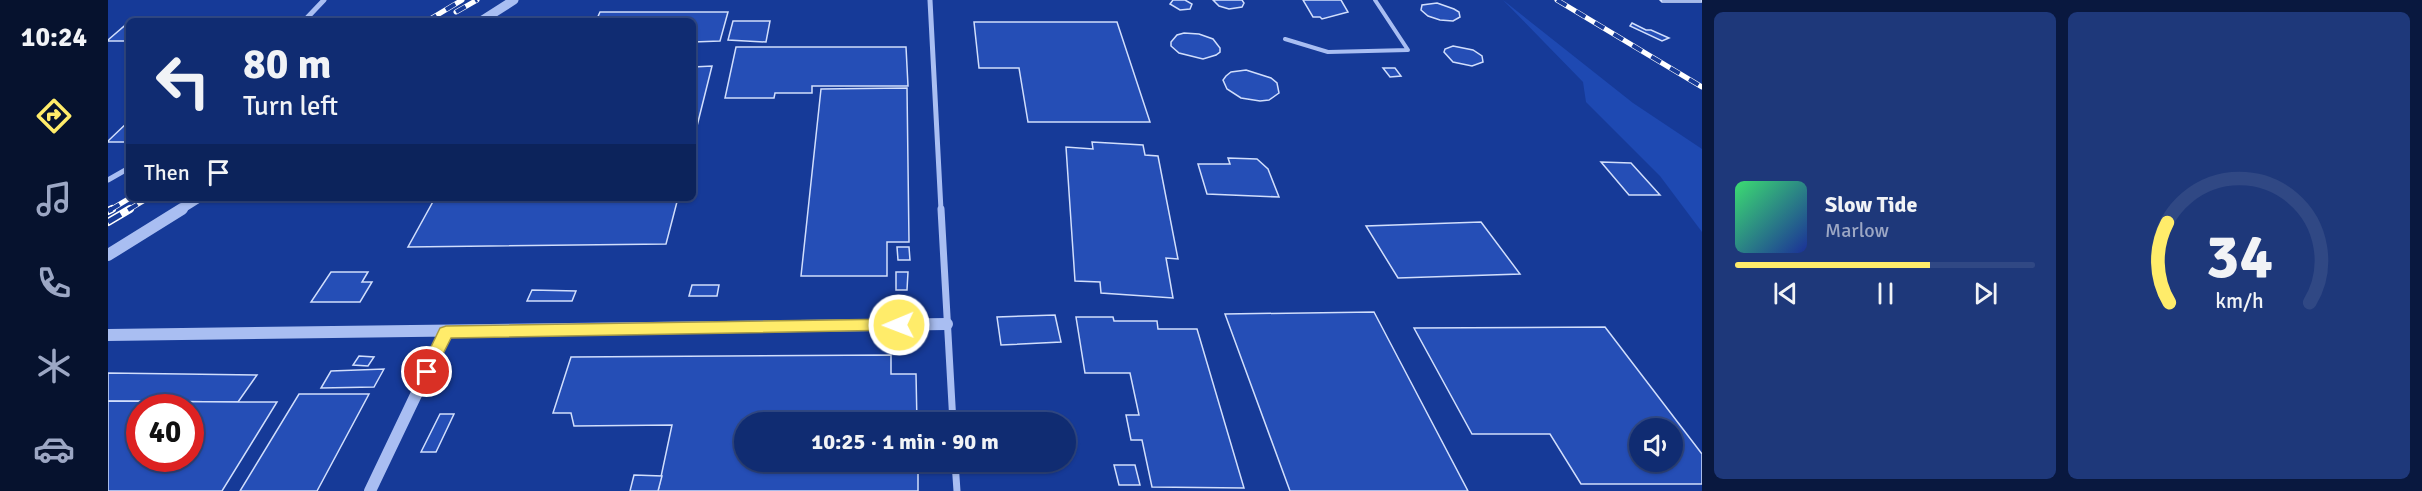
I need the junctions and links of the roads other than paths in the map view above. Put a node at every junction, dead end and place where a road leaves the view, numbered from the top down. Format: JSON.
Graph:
{"nodes":[{"id":1,"x":324,"y":0,"type":"edge"},
{"id":2,"x":514,"y":0,"type":"edge"},
{"id":3,"x":930,"y":0,"type":"edge"},
{"id":4,"x":1375,"y":0,"type":"edge"},
{"id":5,"x":307,"y":18,"type":"edge"},
{"id":6,"x":486,"y":18,"type":"edge"},
{"id":7,"x":1284,"y":39,"type":"dead end"},
{"id":8,"x":126,"y":170,"type":"edge"},
{"id":9,"x":108,"y":180,"type":"edge"},
{"id":10,"x":194,"y":201,"type":"edge"},
{"id":11,"x":108,"y":255,"type":"edge"},
{"id":12,"x":947,"y":324,"type":"junction"},
{"id":13,"x":446,"y":332,"type":"junction"},
{"id":14,"x":108,"y":335,"type":"edge"},
{"id":15,"x":952,"y":412,"type":"edge"},
{"id":16,"x":956,"y":472,"type":"edge"},
{"id":17,"x":370,"y":491,"type":"edge"},
{"id":18,"x":957,"y":491,"type":"edge"}],
"edges":[{"from":1,"to":5,"type":"street"},
{"from":2,"to":6,"type":"street"},
{"from":3,"to":12,"type":"street"},
{"from":4,"to":7,"type":"lane"},
{"from":8,"to":9,"type":"street"},
{"from":10,"to":11,"type":"street"},
{"from":12,"to":13,"type":"street"},
{"from":12,"to":15,"type":"street"},
{"from":13,"to":14,"type":"street"},
{"from":13,"to":17,"type":"street"},
{"from":16,"to":18,"type":"street"}]}
